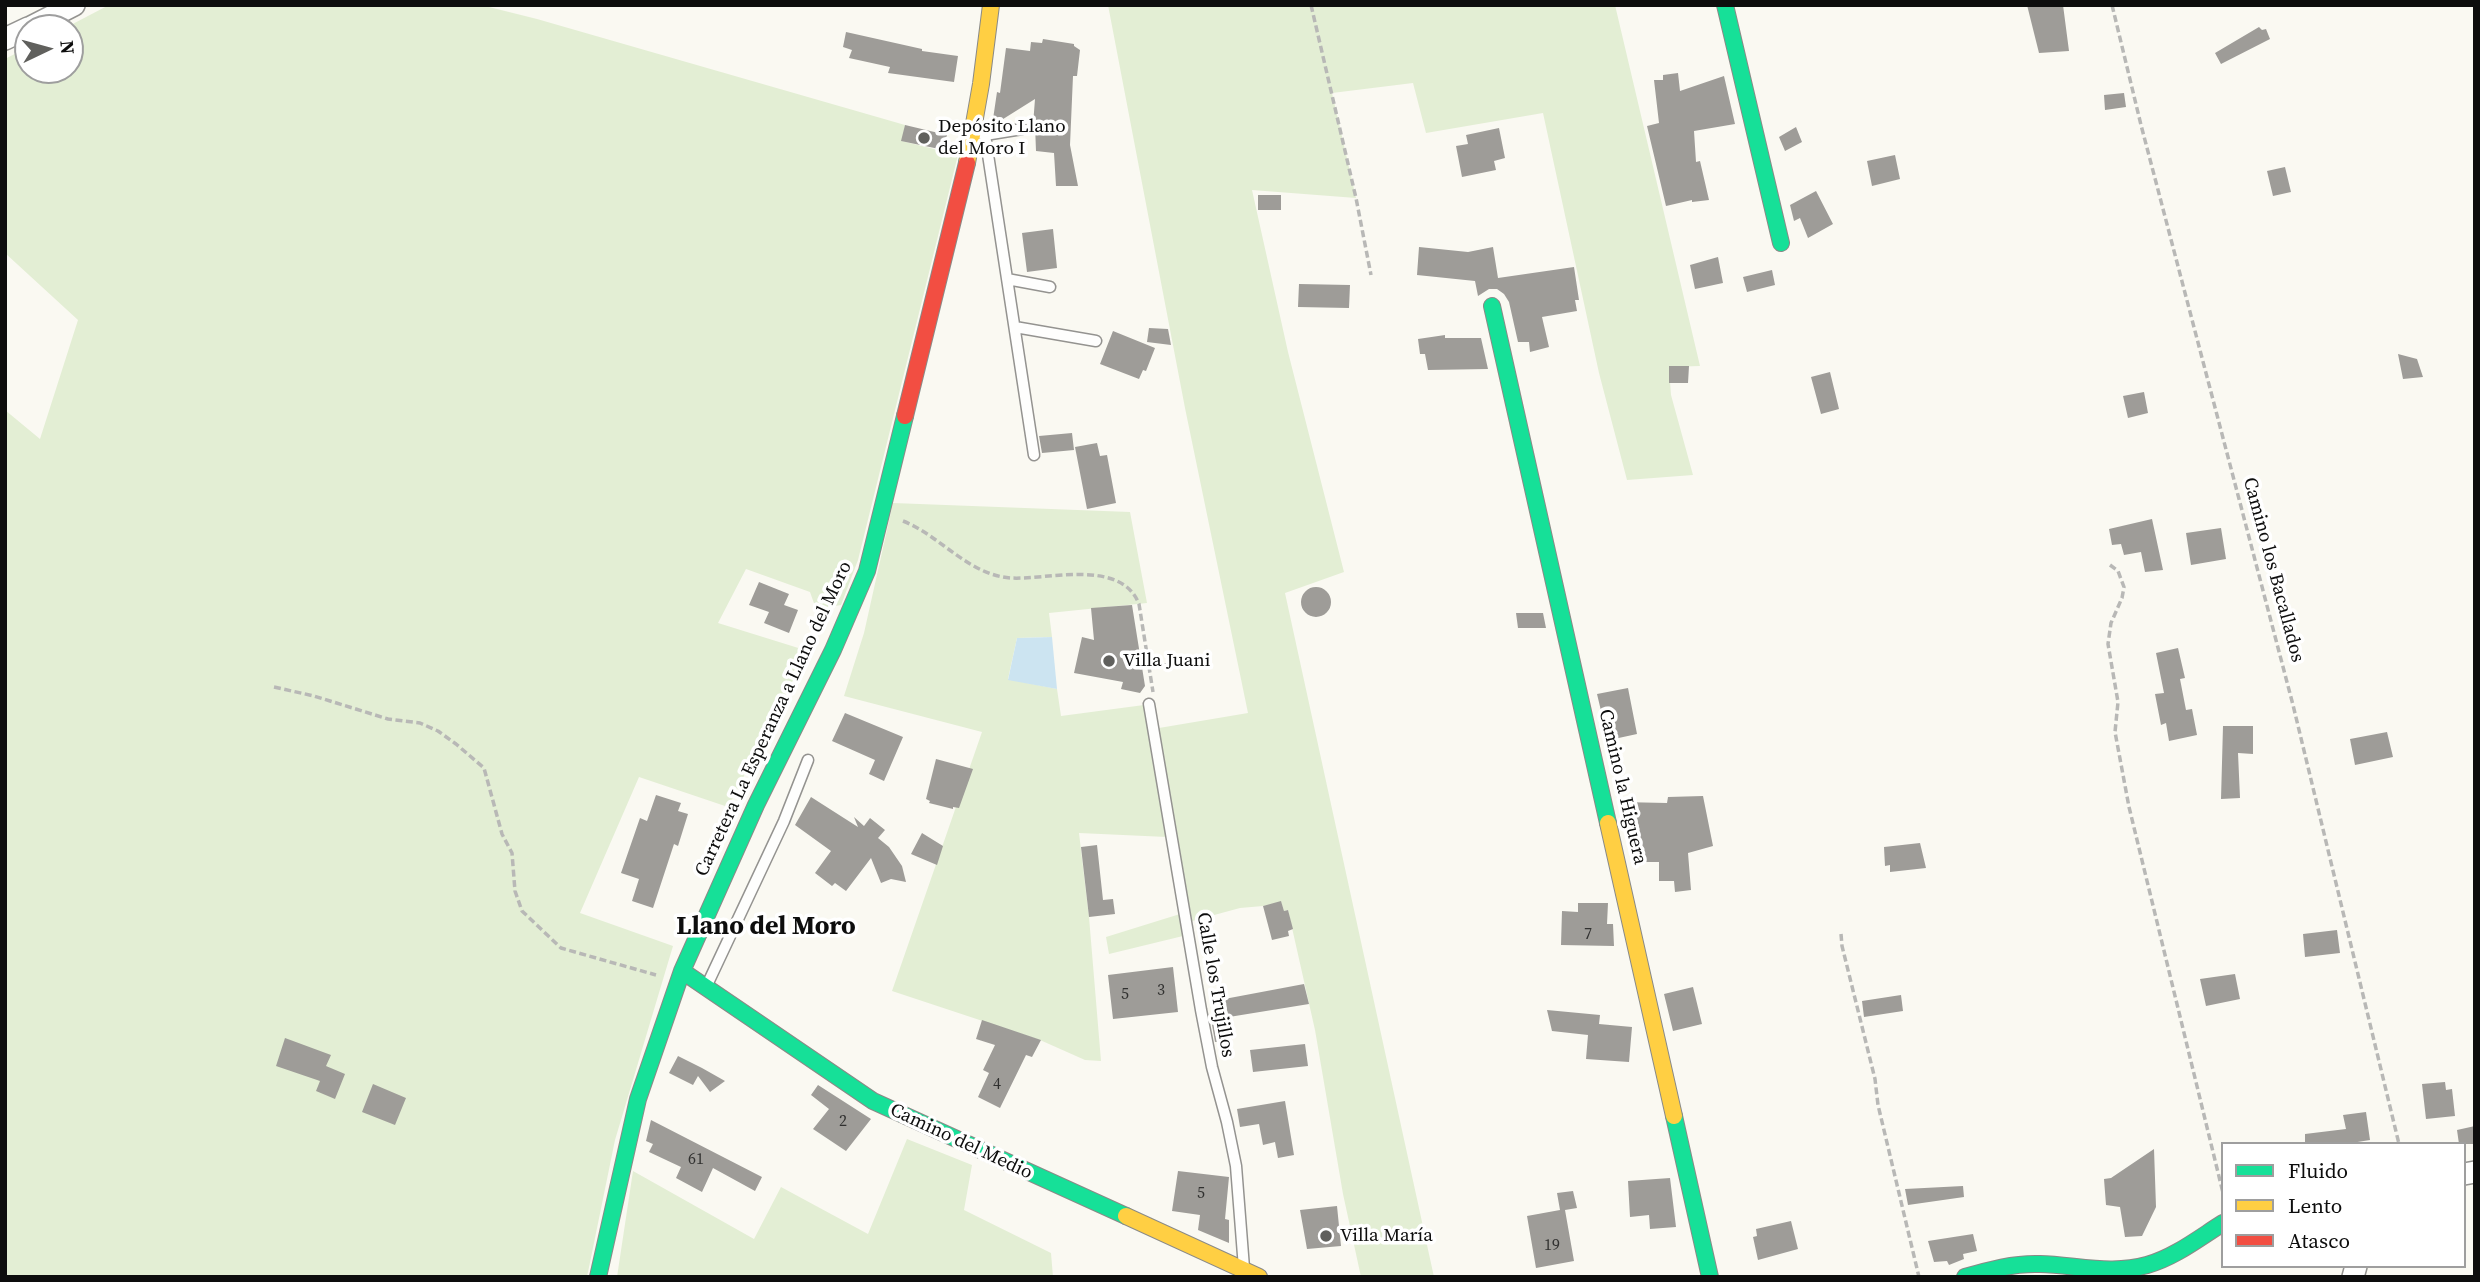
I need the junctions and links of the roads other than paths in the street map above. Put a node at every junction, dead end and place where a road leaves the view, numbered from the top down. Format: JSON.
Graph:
{"nodes":[{"id":1,"x":74,"y":5,"type":"edge"},
{"id":2,"x":991,"y":5,"type":"edge"},
{"id":3,"x":1725,"y":5,"type":"edge"},
{"id":4,"x":56,"y":14,"type":"edge"},
{"id":5,"x":1022,"y":129,"type":"dead end"},
{"id":6,"x":979,"y":133,"type":"junction"},
{"id":7,"x":1781,"y":243,"type":"dead end"},
{"id":8,"x":1007,"y":278,"type":"junction"},
{"id":9,"x":1050,"y":288,"type":"dead end"},
{"id":10,"x":1492,"y":306,"type":"dead end"},
{"id":11,"x":1015,"y":327,"type":"junction"},
{"id":12,"x":1096,"y":341,"type":"dead end"},
{"id":13,"x":1034,"y":455,"type":"dead end"},
{"id":14,"x":1149,"y":704,"type":"road end"},
{"id":15,"x":808,"y":760,"type":"dead end"},
{"id":16,"x":680,"y":975,"type":"junction"},
{"id":17,"x":705,"y":987,"type":"junction"},
{"id":18,"x":2221,"y":1224,"type":"edge"},
{"id":19,"x":1252,"y":1274,"type":"edge"},
{"id":20,"x":598,"y":1277,"type":"edge"},
{"id":21,"x":1710,"y":1277,"type":"edge"},
{"id":22,"x":1965,"y":1277,"type":"edge"}],
"edges":[{"from":1,"to":4,"type":"street"},
{"from":2,"to":6,"type":"street","name":"Carretera La Esperanza a Llano del Moro"},
{"from":3,"to":7,"type":"street"},
{"from":5,"to":6,"type":"lane"},
{"from":6,"to":8,"type":"lane"},
{"from":6,"to":16,"type":"street","name":"Carretera La Esperanza a Llano del Moro"},
{"from":8,"to":9,"type":"lane"},
{"from":8,"to":11,"type":"lane"},
{"from":10,"to":21,"type":"street","name":"Camino la Higuera"},
{"from":11,"to":12,"type":"lane"},
{"from":11,"to":13,"type":"lane"},
{"from":14,"to":19,"type":"lane","name":"Calle los Trujillos"},
{"from":15,"to":17,"type":"lane"},
{"from":16,"to":17,"type":"street","name":"Camino del Medio"},
{"from":16,"to":20,"type":"street","name":"Carretera La Esperanza a Llano del Moro"},
{"from":17,"to":19,"type":"street","name":"Camino del Medio"},
{"from":18,"to":22,"type":"street"}]}
